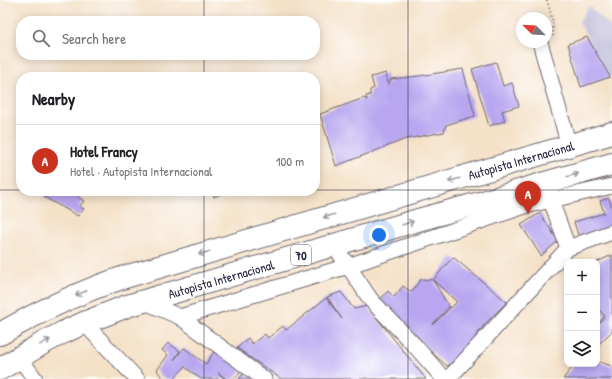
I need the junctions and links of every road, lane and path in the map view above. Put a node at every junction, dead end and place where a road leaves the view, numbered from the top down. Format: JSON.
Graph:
{"nodes":[{"id":1,"x":547,"y":0,"type":"edge"},
{"id":2,"x":542,"y":48,"type":"edge"},
{"id":3,"x":546,"y":61,"type":"junction"},
{"id":4,"x":612,"y":133,"type":"edge"},
{"id":5,"x":569,"y":146,"type":"junction"},
{"id":6,"x":612,"y":164,"type":"edge"},
{"id":7,"x":612,"y":186,"type":"edge"},
{"id":8,"x":548,"y":192,"type":"junction"},
{"id":9,"x":612,"y":232,"type":"edge"},
{"id":10,"x":334,"y":245,"type":"junction"},
{"id":11,"x":568,"y":248,"type":"junction"},
{"id":12,"x":348,"y":266,"type":"junction"},
{"id":13,"x":143,"y":301,"type":"junction"},
{"id":14,"x":180,"y":318,"type":"junction"},
{"id":15,"x":84,"y":323,"type":"junction"},
{"id":16,"x":0,"y":334,"type":"edge"},
{"id":17,"x":19,"y":358,"type":"junction"},
{"id":18,"x":0,"y":369,"type":"edge"},
{"id":19,"x":35,"y":379,"type":"edge"},
{"id":20,"x":137,"y":379,"type":"edge"},
{"id":21,"x":264,"y":379,"type":"edge"},
{"id":22,"x":444,"y":379,"type":"edge"},
{"id":23,"x":448,"y":379,"type":"edge"}],
"edges":[{"from":1,"to":3,"type":"path"},
{"from":2,"to":3,"type":"street"},
{"from":3,"to":5,"type":"street"},
{"from":4,"to":5,"type":"highway","name":"Autopista Internacional","number":"70"},
{"from":5,"to":16,"type":"highway","name":"Autopista Internacional","number":"70","one_way":true},
{"from":8,"to":6,"type":"highway","name":"Autopista Internacional","number":"70","one_way":true},
{"from":7,"to":8,"type":"street"},
{"from":10,"to":8,"type":"highway","name":"Autopista Internacional","number":"70","one_way":true},
{"from":8,"to":11,"type":"street"},
{"from":8,"to":12,"type":"street"},
{"from":9,"to":11,"type":"street"},
{"from":10,"to":12,"type":"street"},
{"from":10,"to":13,"type":"highway","name":"Autopista Internacional","number":"70"},
{"from":11,"to":23,"type":"street"},
{"from":12,"to":14,"type":"street"},
{"from":12,"to":22,"type":"street"},
{"from":13,"to":14,"type":"street"},
{"from":13,"to":15,"type":"highway","name":"Autopista Internacional","number":"70"},
{"from":14,"to":21,"type":"street"},
{"from":17,"to":15,"type":"highway","name":"Autopista Internacional","number":"70","one_way":true},
{"from":15,"to":20,"type":"street"},
{"from":17,"to":18,"type":"highway","name":"Autopista Internacional","number":"70"},
{"from":17,"to":19,"type":"street"}]}
